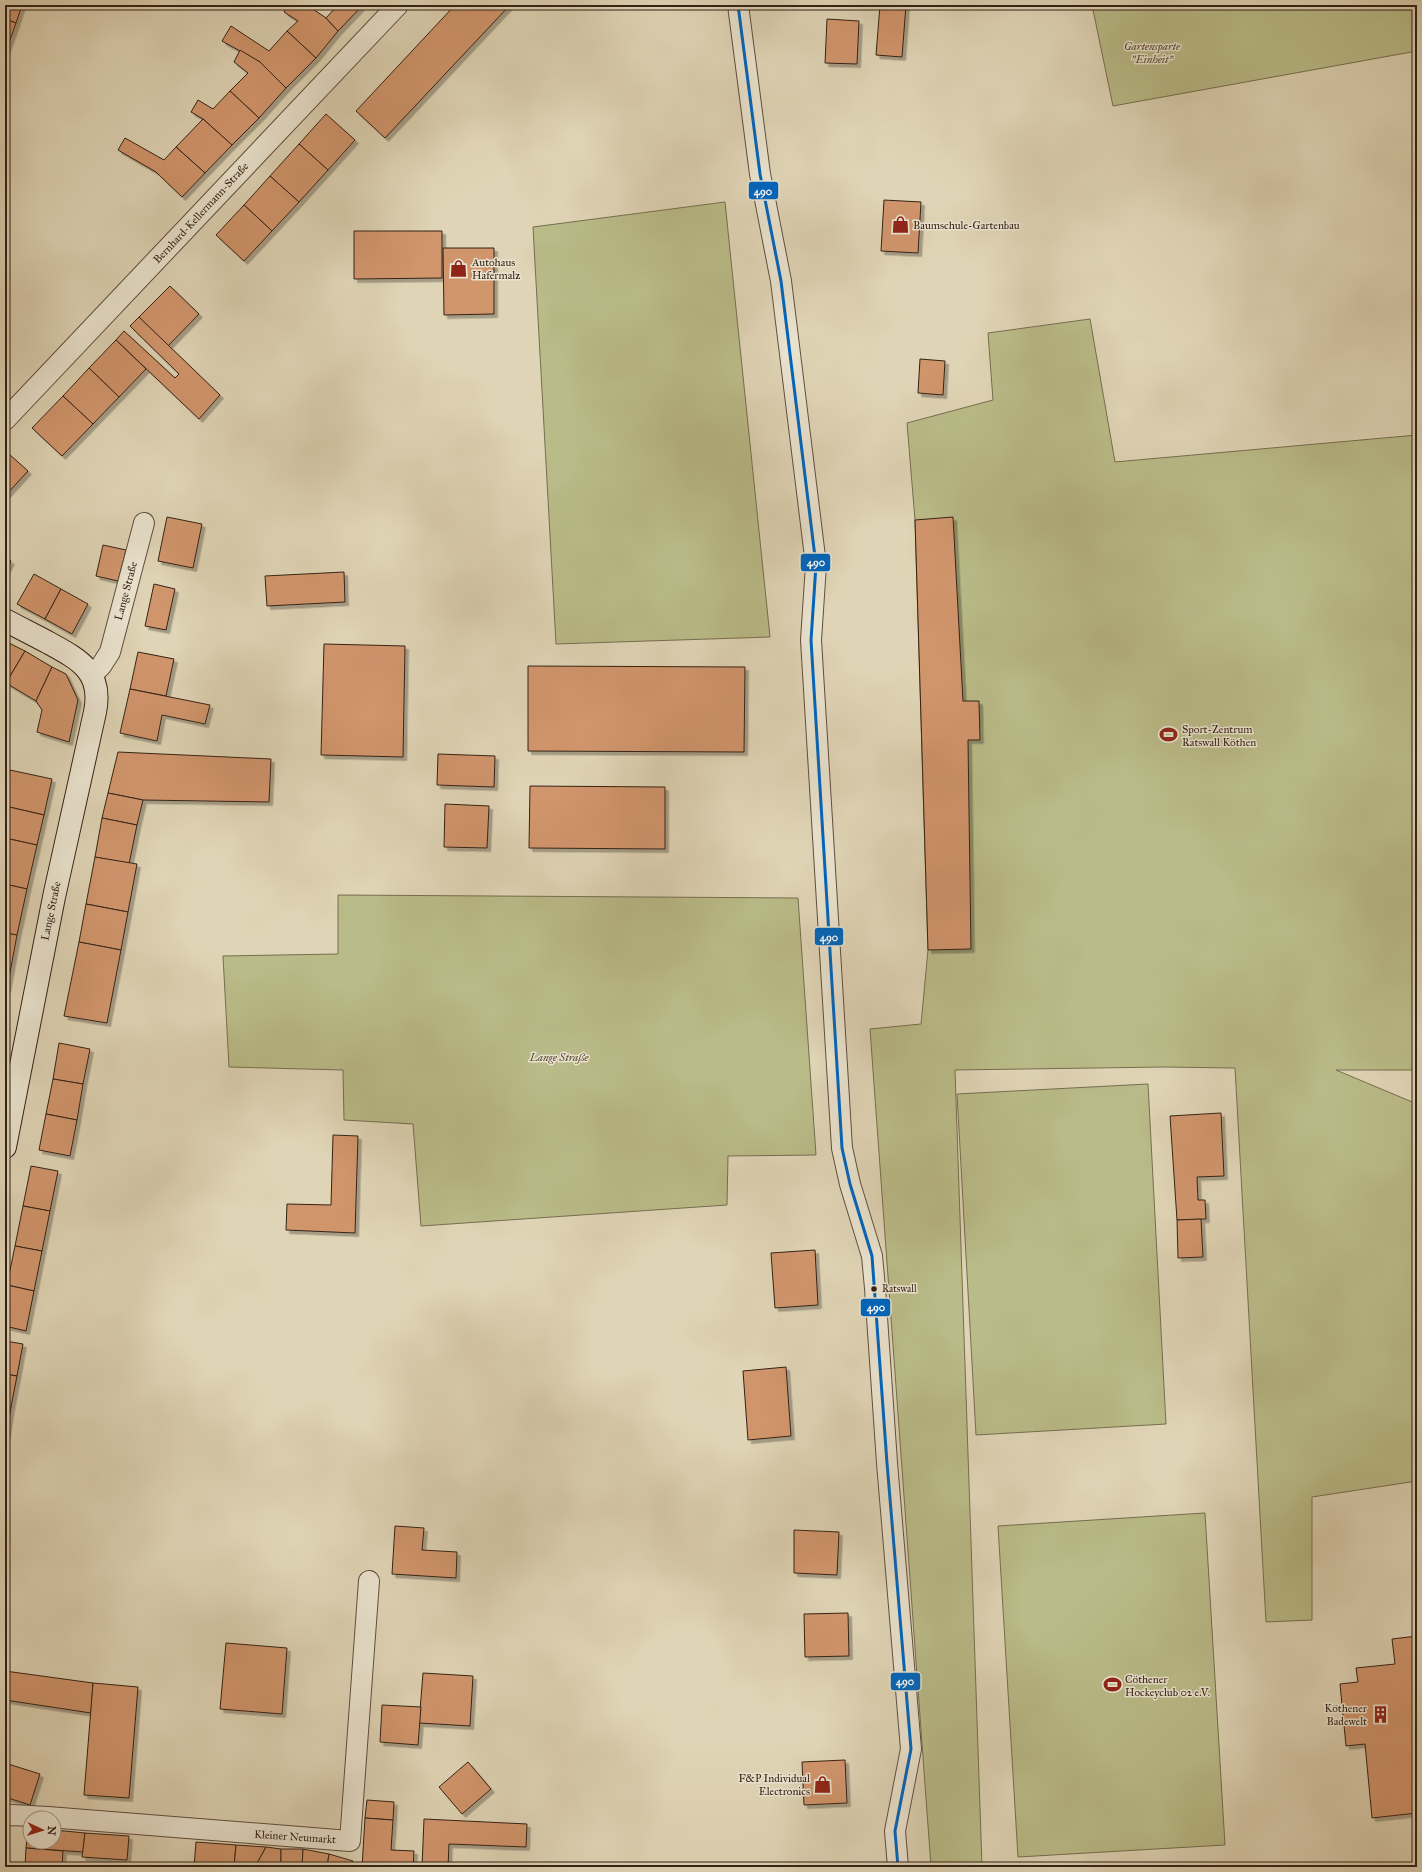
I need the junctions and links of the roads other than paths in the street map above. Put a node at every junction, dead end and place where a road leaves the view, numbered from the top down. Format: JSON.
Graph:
{"nodes":[{"id":1,"x":398,"y":5,"type":"edge"},
{"id":2,"x":738,"y":5,"type":"edge"},
{"id":3,"x":5,"y":420,"type":"edge"},
{"id":4,"x":144,"y":523,"type":"dead end"},
{"id":5,"x":5,"y":620,"type":"edge"},
{"id":6,"x":92,"y":675,"type":"junction"},
{"id":7,"x":5,"y":1147,"type":"edge"},
{"id":8,"x":369,"y":1581,"type":"dead end"},
{"id":9,"x":5,"y":1816,"type":"edge"},
{"id":10,"x":898,"y":1867,"type":"edge"}],
"edges":[{"from":1,"to":3,"type":"street","name":"Bernhard-Kellermann-Straße"},
{"from":2,"to":10,"type":"street"},
{"from":4,"to":6,"type":"street","name":"Lange Straße"},
{"from":5,"to":6,"type":"main road","name":"Lange Straße"},
{"from":6,"to":7,"type":"main road","name":"Lange Straße"},
{"from":8,"to":9,"type":"street","name":"Kleiner Neumarkt"}]}
